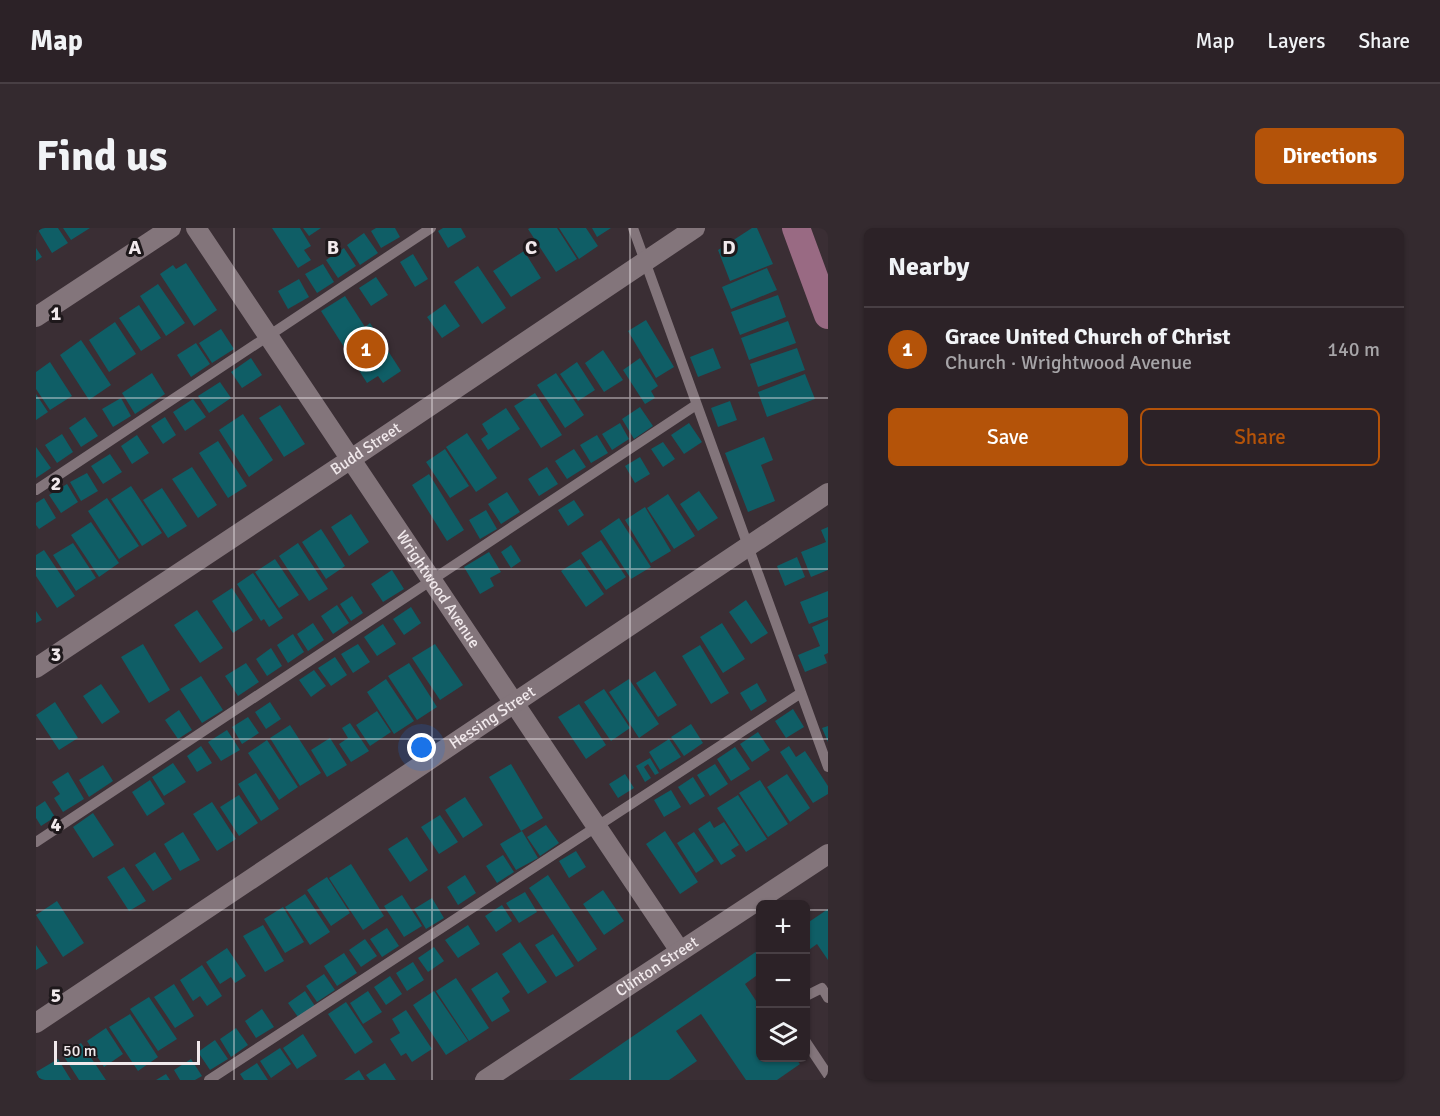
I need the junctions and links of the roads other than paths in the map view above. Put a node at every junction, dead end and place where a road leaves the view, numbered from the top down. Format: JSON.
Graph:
{"nodes":[{"id":1,"x":171,"y":228,"type":"edge"},
{"id":2,"x":196,"y":228,"type":"edge"},
{"id":3,"x":431,"y":228,"type":"edge"},
{"id":4,"x":633,"y":228,"type":"edge"},
{"id":5,"x":695,"y":228,"type":"edge"},
{"id":6,"x":796,"y":228,"type":"edge"},
{"id":7,"x":645,"y":261,"type":"junction"},
{"id":8,"x":828,"y":315,"type":"edge"},
{"id":9,"x":36,"y":317,"type":"edge"},
{"id":10,"x":268,"y":335,"type":"junction"},
{"id":11,"x":696,"y":405,"type":"junction"},
{"id":12,"x":351,"y":459,"type":"junction"},
{"id":13,"x":36,"y":490,"type":"edge"},
{"id":14,"x":828,"y":493,"type":"edge"},
{"id":15,"x":748,"y":547,"type":"junction"},
{"id":16,"x":432,"y":580,"type":"junction"},
{"id":17,"x":36,"y":668,"type":"edge"},
{"id":18,"x":801,"y":693,"type":"junction"},
{"id":19,"x":515,"y":704,"type":"junction"},
{"id":20,"x":828,"y":768,"type":"edge"},
{"id":21,"x":596,"y":826,"type":"junction"},
{"id":22,"x":36,"y":842,"type":"edge"},
{"id":23,"x":828,"y":854,"type":"edge"},
{"id":24,"x":680,"y":951,"type":"junction"},
{"id":25,"x":825,"y":987,"type":"edge"},
{"id":26,"x":810,"y":994,"type":"edge"},
{"id":27,"x":828,"y":998,"type":"edge"},
{"id":28,"x":36,"y":1023,"type":"edge"},
{"id":29,"x":810,"y":1048,"type":"edge"},
{"id":30,"x":828,"y":1076,"type":"edge"},
{"id":31,"x":209,"y":1080,"type":"edge"},
{"id":32,"x":485,"y":1080,"type":"edge"}],
"edges":[{"from":1,"to":9,"type":"street"},
{"from":2,"to":10,"type":"street","name":"Wrightwood Avenue"},
{"from":3,"to":10,"type":"lane"},
{"from":4,"to":7,"type":"lane"},
{"from":5,"to":7,"type":"street","name":"Budd Street"},
{"from":6,"to":8,"type":"main road"},
{"from":7,"to":11,"type":"lane"},
{"from":7,"to":12,"type":"street","name":"Budd Street"},
{"from":10,"to":12,"type":"street","name":"Wrightwood Avenue"},
{"from":10,"to":13,"type":"lane"},
{"from":11,"to":15,"type":"lane"},
{"from":11,"to":16,"type":"lane"},
{"from":12,"to":16,"type":"street","name":"Wrightwood Avenue"},
{"from":12,"to":17,"type":"street","name":"Budd Street"},
{"from":14,"to":15,"type":"street","name":"Hessing Street"},
{"from":15,"to":18,"type":"lane"},
{"from":15,"to":19,"type":"street","name":"Hessing Street"},
{"from":16,"to":19,"type":"street","name":"Wrightwood Avenue"},
{"from":16,"to":22,"type":"lane"},
{"from":18,"to":20,"type":"lane"},
{"from":18,"to":21,"type":"lane"},
{"from":19,"to":21,"type":"street","name":"Wrightwood Avenue"},
{"from":19,"to":28,"type":"street","name":"Hessing Street"},
{"from":21,"to":24,"type":"street","name":"Wrightwood Avenue"},
{"from":21,"to":31,"type":"lane"},
{"from":23,"to":24,"type":"street","name":"Clinton Street"},
{"from":24,"to":32,"type":"street","name":"Clinton Street"},
{"from":25,"to":26,"type":"lane"},
{"from":25,"to":27,"type":"lane"},
{"from":29,"to":30,"type":"lane"}]}
